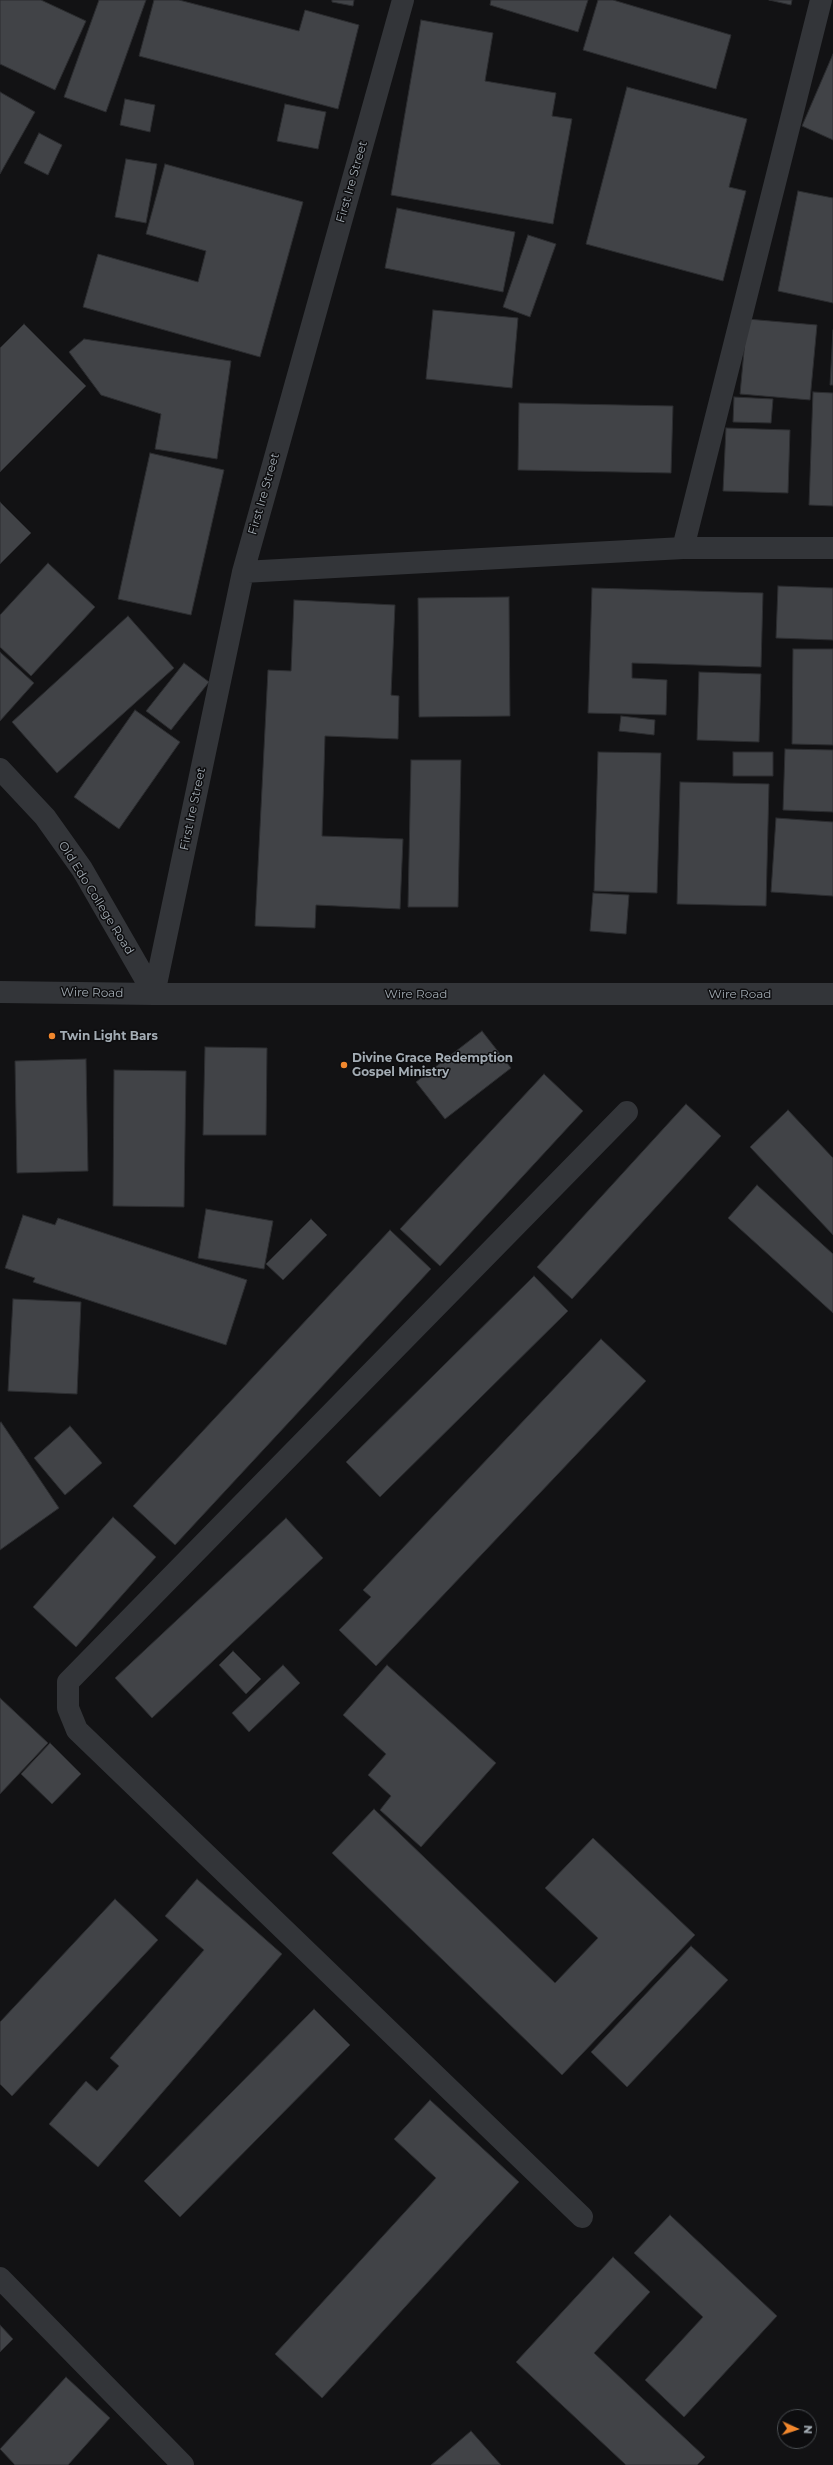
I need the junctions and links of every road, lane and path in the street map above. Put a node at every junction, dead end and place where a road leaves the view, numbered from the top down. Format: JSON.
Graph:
{"nodes":[{"id":1,"x":403,"y":0,"type":"edge"},
{"id":2,"x":821,"y":0,"type":"edge"},
{"id":3,"x":683,"y":548,"type":"junction"},
{"id":4,"x":833,"y":548,"type":"edge"},
{"id":5,"x":242,"y":572,"type":"junction"},
{"id":6,"x":0,"y":769,"type":"edge"},
{"id":7,"x":0,"y":992,"type":"edge"},
{"id":8,"x":154,"y":994,"type":"junction"},
{"id":9,"x":833,"y":994,"type":"edge"},
{"id":10,"x":627,"y":1112,"type":"dead end"},
{"id":11,"x":582,"y":2217,"type":"dead end"},
{"id":12,"x":0,"y":2278,"type":"edge"},
{"id":13,"x":183,"y":2465,"type":"edge"}],
"edges":[{"from":1,"to":5,"type":"street","name":"First Ire Street"},
{"from":2,"to":3,"type":"street"},
{"from":3,"to":4,"type":"street"},
{"from":3,"to":5,"type":"street"},
{"from":5,"to":8,"type":"street","name":"First Ire Street"},
{"from":6,"to":8,"type":"street","name":"Old Edo College Road"},
{"from":7,"to":8,"type":"street","name":"Wire Road"},
{"from":8,"to":9,"type":"street","name":"Wire Road"},
{"from":10,"to":11,"type":"street"},
{"from":12,"to":13,"type":"street"}]}
